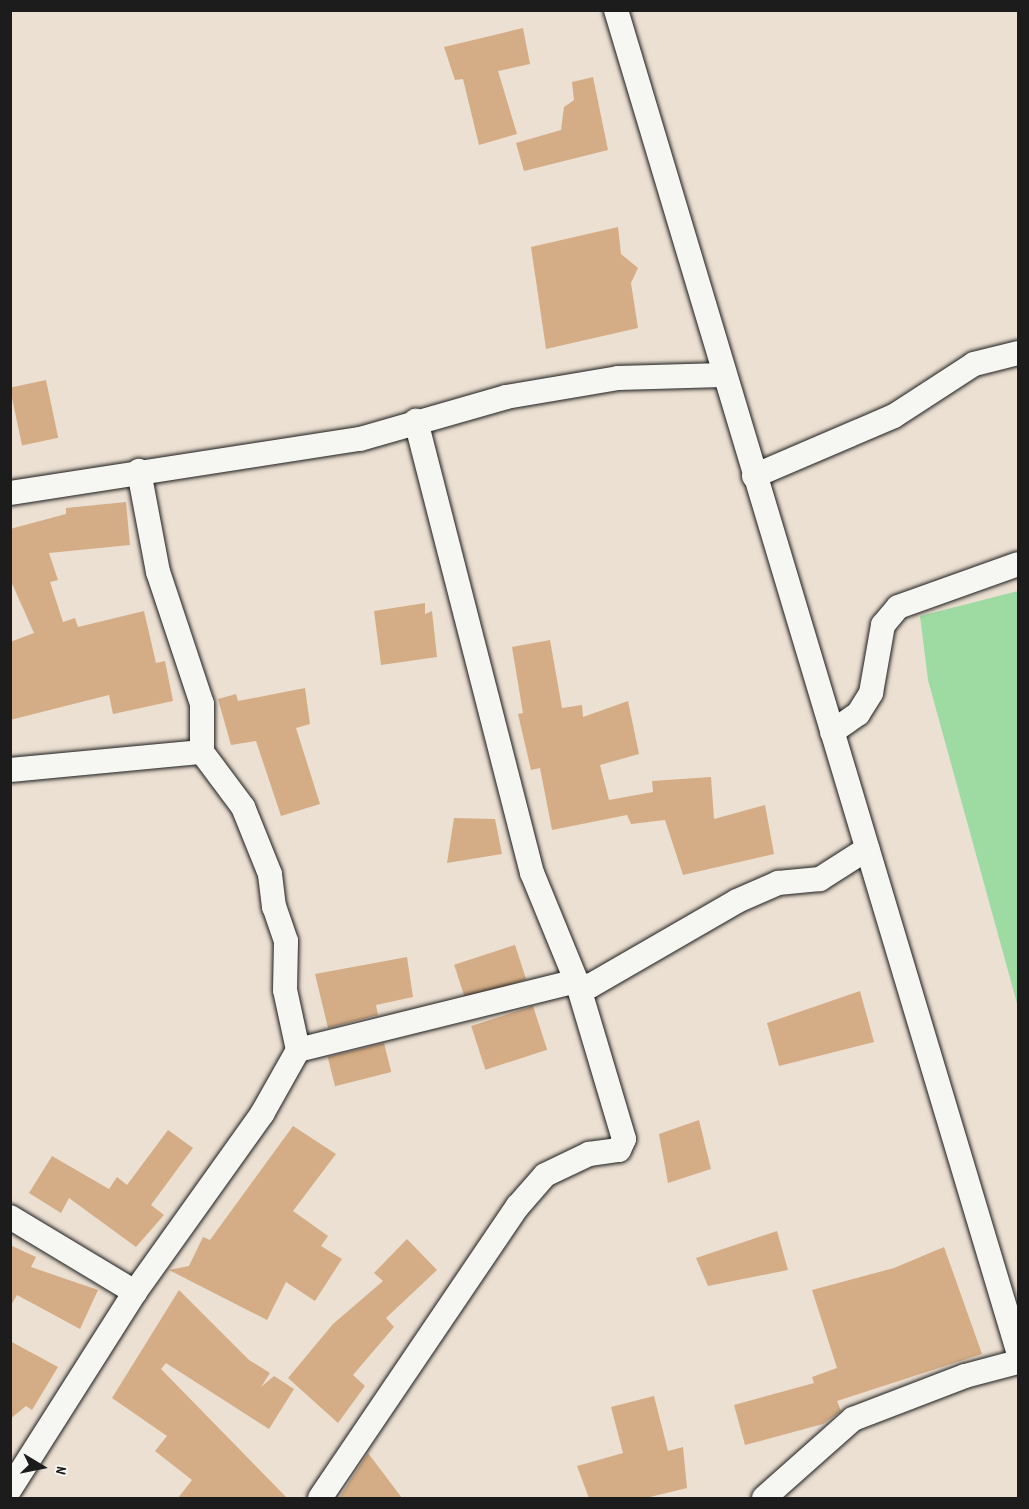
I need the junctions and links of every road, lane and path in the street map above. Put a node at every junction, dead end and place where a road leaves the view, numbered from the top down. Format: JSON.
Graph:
{"nodes":[{"id":1,"x":616,"y":10,"type":"edge"},
{"id":2,"x":1018,"y":353,"type":"edge"},
{"id":3,"x":723,"y":375,"type":"junction"},
{"id":4,"x":416,"y":421,"type":"junction"},
{"id":5,"x":139,"y":471,"type":"junction"},
{"id":6,"x":754,"y":476,"type":"junction"},
{"id":7,"x":10,"y":493,"type":"edge"},
{"id":8,"x":1018,"y":564,"type":"edge"},
{"id":9,"x":831,"y":732,"type":"junction"},
{"id":10,"x":202,"y":752,"type":"junction"},
{"id":11,"x":10,"y":770,"type":"edge"},
{"id":12,"x":867,"y":849,"type":"junction"},
{"id":13,"x":577,"y":983,"type":"junction"},
{"id":14,"x":298,"y":1050,"type":"junction"},
{"id":15,"x":10,"y":1217,"type":"edge"},
{"id":16,"x":135,"y":1292,"type":"junction"},
{"id":17,"x":1018,"y":1351,"type":"edge"},
{"id":18,"x":1018,"y":1362,"type":"edge"},
{"id":19,"x":10,"y":1489,"type":"edge"},
{"id":20,"x":320,"y":1498,"type":"edge"},
{"id":21,"x":764,"y":1498,"type":"edge"}],
"edges":[{"from":1,"to":3,"type":"street"},
{"from":2,"to":6,"type":"street"},
{"from":3,"to":4,"type":"street"},
{"from":3,"to":6,"type":"street"},
{"from":4,"to":5,"type":"street"},
{"from":4,"to":13,"type":"street"},
{"from":5,"to":7,"type":"street"},
{"from":5,"to":10,"type":"street"},
{"from":6,"to":9,"type":"street"},
{"from":8,"to":9,"type":"street"},
{"from":9,"to":12,"type":"street"},
{"from":10,"to":11,"type":"street"},
{"from":10,"to":14,"type":"street"},
{"from":12,"to":13,"type":"street"},
{"from":12,"to":17,"type":"street"},
{"from":13,"to":14,"type":"street"},
{"from":13,"to":20,"type":"street"},
{"from":14,"to":16,"type":"street"},
{"from":15,"to":16,"type":"street"},
{"from":16,"to":19,"type":"street"},
{"from":18,"to":21,"type":"street"}]}
